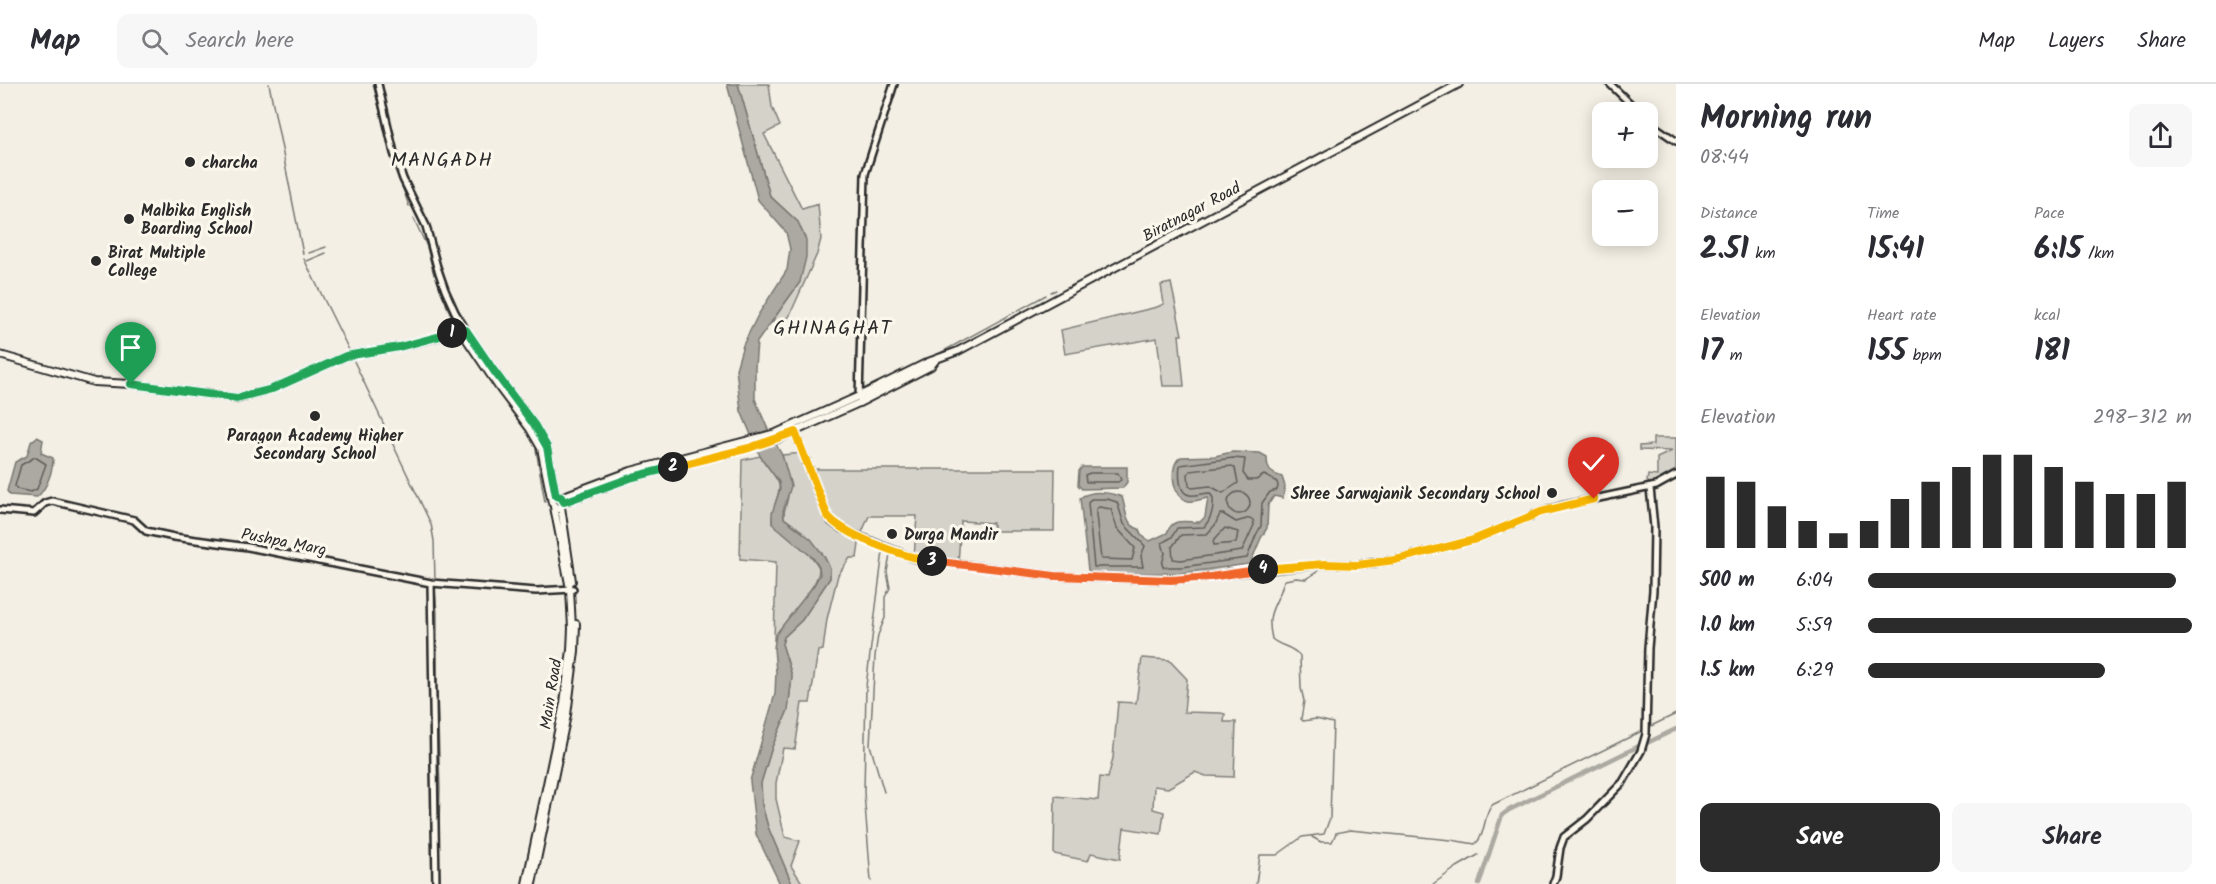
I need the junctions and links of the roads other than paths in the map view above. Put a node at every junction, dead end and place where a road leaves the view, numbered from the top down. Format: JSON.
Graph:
{"nodes":[{"id":1,"x":378,"y":84,"type":"edge"},
{"id":2,"x":894,"y":84,"type":"edge"},
{"id":3,"x":1459,"y":84,"type":"edge"},
{"id":4,"x":1610,"y":84,"type":"edge"},
{"id":5,"x":1629,"y":102,"type":"edge"},
{"id":6,"x":1658,"y":129,"type":"edge"},
{"id":7,"x":1676,"y":141,"type":"edge"},
{"id":8,"x":464,"y":330,"type":"junction"},
{"id":9,"x":0,"y":355,"type":"edge"},
{"id":10,"x":859,"y":400,"type":"junction"},
{"id":11,"x":795,"y":432,"type":"junction"},
{"id":12,"x":777,"y":436,"type":"junction"},
{"id":13,"x":1676,"y":475,"type":"edge"},
{"id":14,"x":1650,"y":488,"type":"junction"},
{"id":15,"x":558,"y":502,"type":"junction"},
{"id":16,"x":0,"y":510,"type":"edge"},
{"id":17,"x":431,"y":583,"type":"junction"},
{"id":18,"x":571,"y":589,"type":"junction"},
{"id":19,"x":436,"y":884,"type":"edge"},
{"id":20,"x":526,"y":884,"type":"edge"},
{"id":21,"x":532,"y":884,"type":"edge"},
{"id":22,"x":1553,"y":884,"type":"edge"}],
"edges":[{"from":1,"to":8,"type":"street"},
{"from":2,"to":10,"type":"street"},
{"from":3,"to":10,"type":"main road","name":"Biratnagar Road"},
{"from":4,"to":5,"type":"street"},
{"from":6,"to":7,"type":"street"},
{"from":8,"to":9,"type":"main road"},
{"from":8,"to":15,"type":"main road","name":"Main Road"},
{"from":10,"to":11,"type":"main road","name":"Biratnagar Road"},
{"from":10,"to":12,"type":"main road","name":"Biratnagar Road"},
{"from":11,"to":12,"type":"main road","name":"Biratnagar Road"},
{"from":11,"to":14,"type":"street"},
{"from":12,"to":15,"type":"main road","name":"Biratnagar Road"},
{"from":13,"to":14,"type":"street"},
{"from":14,"to":22,"type":"street"},
{"from":15,"to":18,"type":"main road","name":"Main Road"},
{"from":16,"to":17,"type":"street","name":"Pushpa Marg"},
{"from":17,"to":18,"type":"street","name":"Pushpa Marg"},
{"from":17,"to":19,"type":"street"},
{"from":18,"to":20,"type":"main road","name":"Main Road"},
{"from":18,"to":21,"type":"main road","name":"Main Road"}]}
